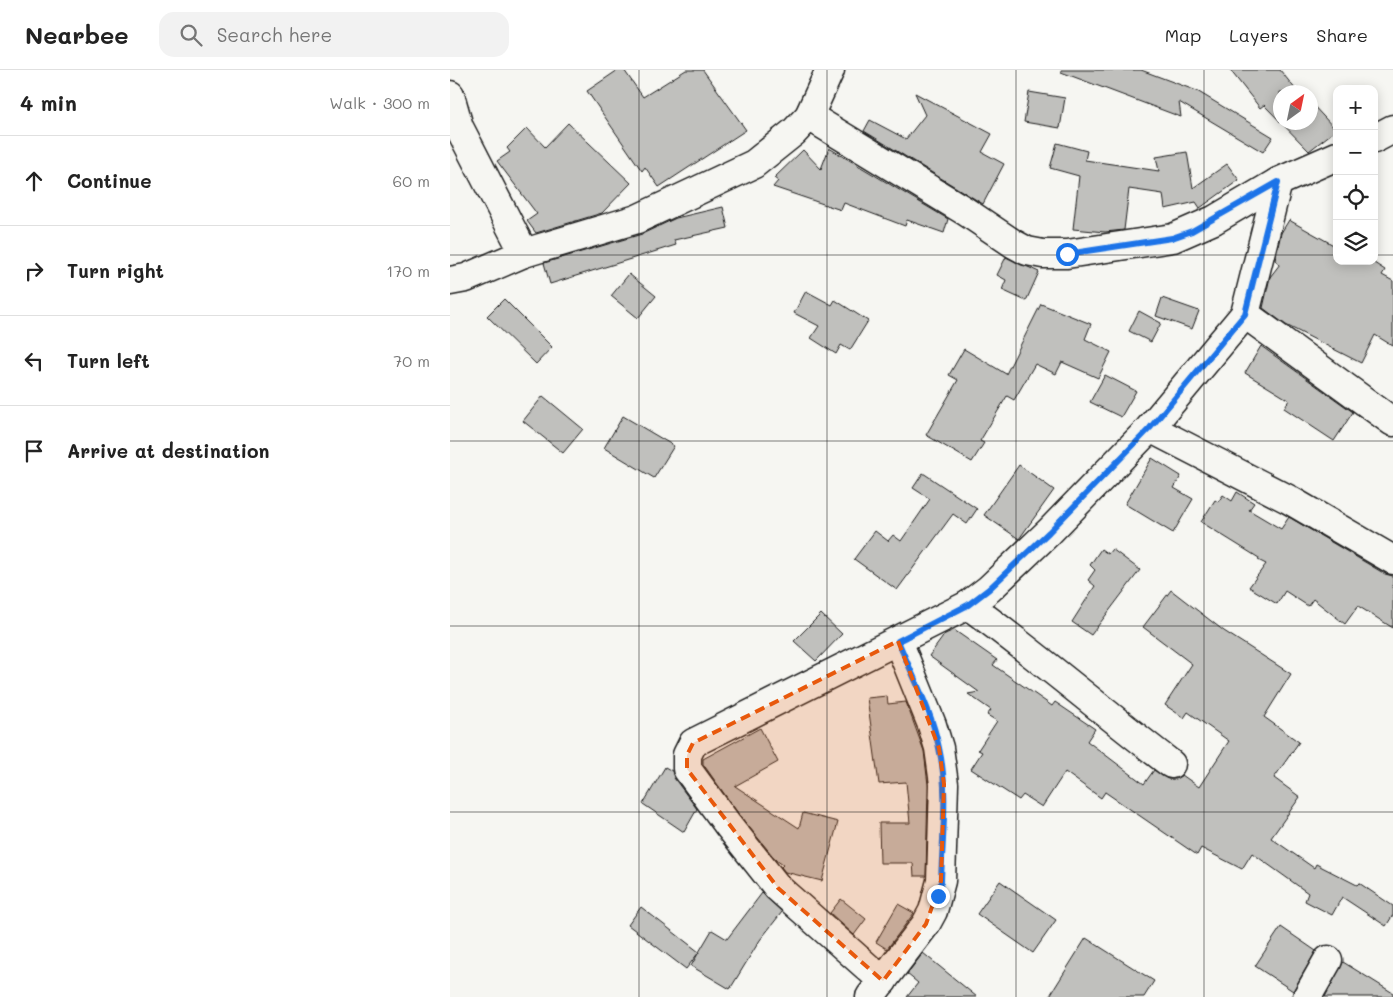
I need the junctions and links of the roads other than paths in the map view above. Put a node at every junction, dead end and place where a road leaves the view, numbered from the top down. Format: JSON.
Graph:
{"nodes":[{"id":1,"x":830,"y":70,"type":"edge"},
{"id":2,"x":450,"y":95,"type":"edge"},
{"id":3,"x":809,"y":116,"type":"junction"},
{"id":4,"x":1393,"y":129,"type":"edge"},
{"id":5,"x":1378,"y":136,"type":"edge"},
{"id":6,"x":1333,"y":158,"type":"edge"},
{"id":7,"x":1278,"y":182,"type":"junction"},
{"id":8,"x":524,"y":253,"type":"junction"},
{"id":9,"x":450,"y":281,"type":"edge"},
{"id":10,"x":1245,"y":314,"type":"junction"},
{"id":11,"x":1393,"y":422,"type":"edge"},
{"id":12,"x":1150,"y":428,"type":"junction"},
{"id":13,"x":1393,"y":560,"type":"edge"},
{"id":14,"x":968,"y":605,"type":"junction"},
{"id":15,"x":898,"y":641,"type":"junction"},
{"id":16,"x":1171,"y":764,"type":"dead end"},
{"id":17,"x":1328,"y":960,"type":"dead end"},
{"id":18,"x":876,"y":989,"type":"edge"},
{"id":19,"x":1307,"y":997,"type":"edge"}],
"edges":[{"from":1,"to":3,"type":"street"},
{"from":2,"to":8,"type":"street"},
{"from":3,"to":7,"type":"street"},
{"from":3,"to":8,"type":"street"},
{"from":4,"to":5,"type":"street"},
{"from":6,"to":7,"type":"street"},
{"from":7,"to":10,"type":"street"},
{"from":8,"to":9,"type":"street"},
{"from":10,"to":11,"type":"street"},
{"from":10,"to":12,"type":"street"},
{"from":12,"to":13,"type":"street"},
{"from":12,"to":14,"type":"street"},
{"from":14,"to":15,"type":"street"},
{"from":14,"to":16,"type":"street"},
{"from":15,"to":18,"type":"street"},
{"from":15,"to":18,"type":"street"},
{"from":17,"to":19,"type":"street"}]}
